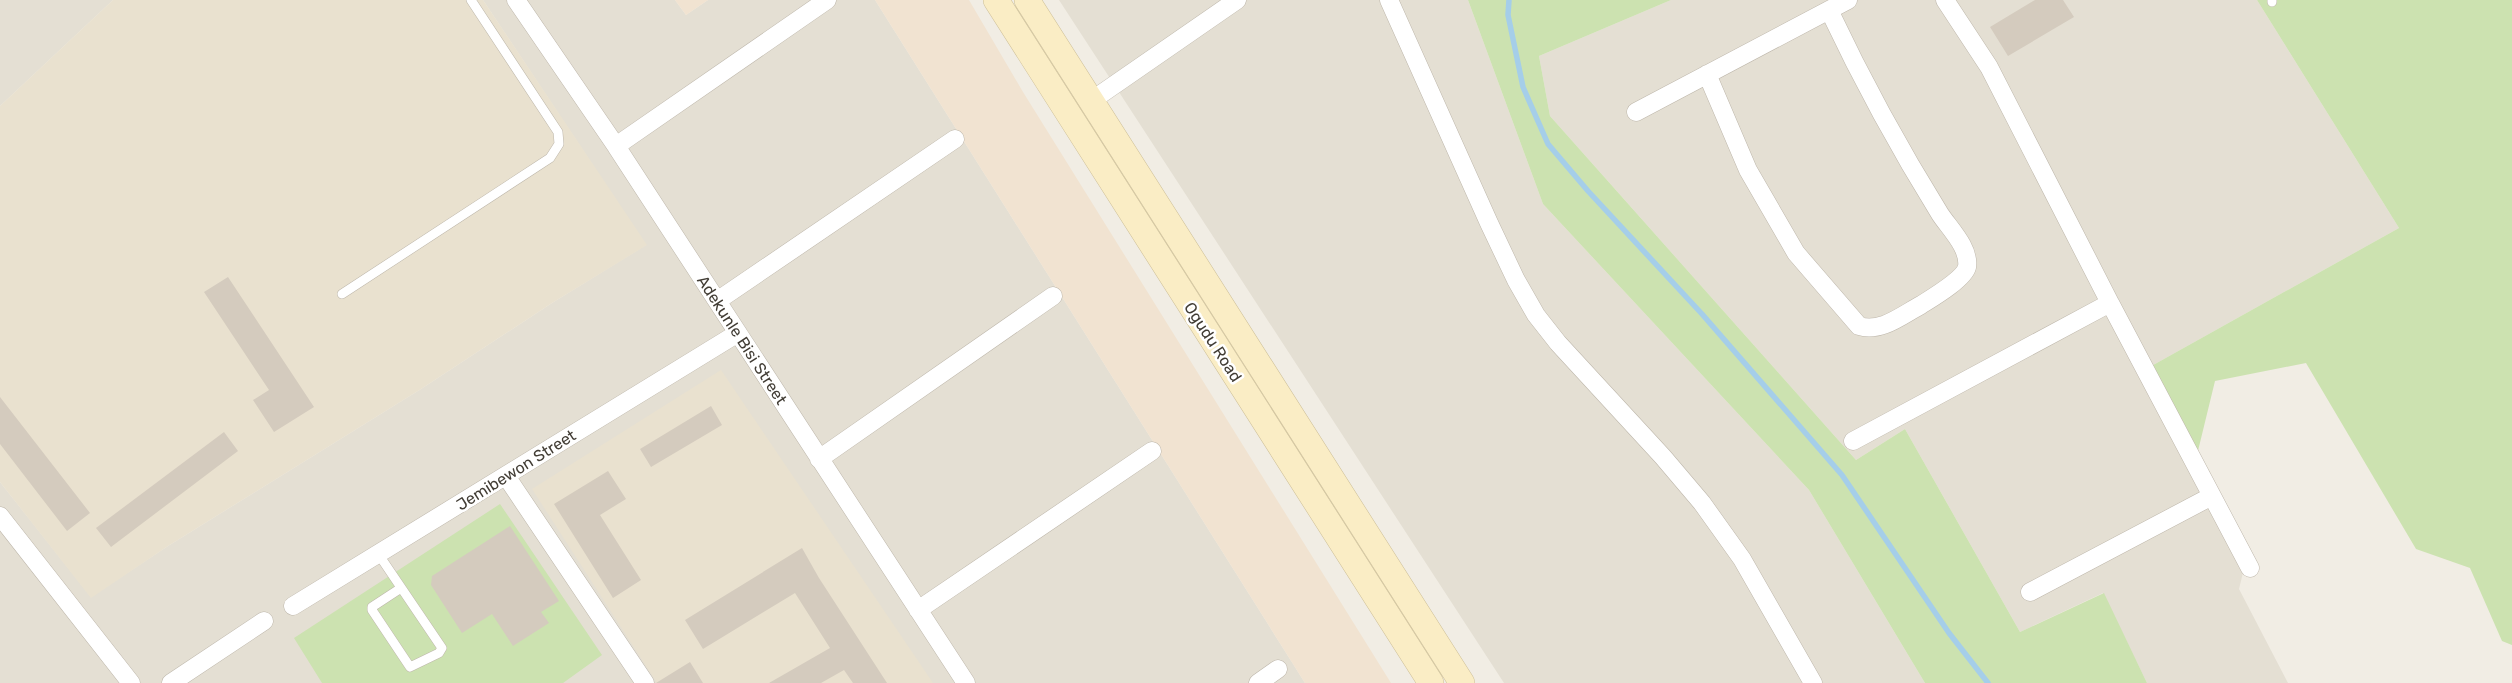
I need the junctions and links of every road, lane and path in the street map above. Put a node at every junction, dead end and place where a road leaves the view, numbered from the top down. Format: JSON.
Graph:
{"nodes":[{"id":1,"x":471,"y":0,"type":"edge"},
{"id":2,"x":516,"y":0,"type":"edge"},
{"id":3,"x":827,"y":0,"type":"edge"},
{"id":4,"x":996,"y":0,"type":"edge"},
{"id":5,"x":1027,"y":0,"type":"edge"},
{"id":6,"x":1236,"y":0,"type":"edge"},
{"id":7,"x":1389,"y":0,"type":"edge"},
{"id":8,"x":1848,"y":0,"type":"edge"},
{"id":9,"x":1945,"y":0,"type":"edge"},
{"id":10,"x":1829,"y":10,"type":"junction"},
{"id":11,"x":1707,"y":74,"type":"junction"},
{"id":12,"x":1091,"y":101,"type":"junction"},
{"id":13,"x":1636,"y":112,"type":"dead end"},
{"id":14,"x":955,"y":139,"type":"dead end"},
{"id":15,"x":616,"y":146,"type":"junction"},
{"id":16,"x":1168,"y":222,"type":"junction"},
{"id":17,"x":1144,"y":235,"type":"junction"},
{"id":18,"x":342,"y":294,"type":"dead end"},
{"id":19,"x":1054,"y":296,"type":"dead end"},
{"id":20,"x":717,"y":302,"type":"junction"},
{"id":21,"x":2110,"y":302,"type":"junction"},
{"id":22,"x":738,"y":333,"type":"junction"},
{"id":23,"x":1853,"y":441,"type":"dead end"},
{"id":24,"x":1152,"y":451,"type":"dead end"},
{"id":25,"x":819,"y":458,"type":"junction"},
{"id":26,"x":506,"y":476,"type":"junction"},
{"id":27,"x":2212,"y":496,"type":"junction"},
{"id":28,"x":0,"y":516,"type":"edge"},
{"id":29,"x":379,"y":555,"type":"junction"},
{"id":30,"x":2250,"y":568,"type":"dead end"},
{"id":31,"x":401,"y":588,"type":"junction"},
{"id":32,"x":2030,"y":592,"type":"dead end"},
{"id":33,"x":293,"y":606,"type":"dead end"},
{"id":34,"x":918,"y":610,"type":"junction"},
{"id":35,"x":264,"y":622,"type":"dead end"},
{"id":36,"x":1278,"y":669,"type":"dead end"},
{"id":37,"x":131,"y":683,"type":"edge"},
{"id":38,"x":171,"y":683,"type":"edge"},
{"id":39,"x":645,"y":683,"type":"edge"},
{"id":40,"x":966,"y":683,"type":"edge"},
{"id":41,"x":1258,"y":683,"type":"edge"},
{"id":42,"x":1431,"y":683,"type":"edge"},
{"id":43,"x":1462,"y":683,"type":"edge"},
{"id":44,"x":1813,"y":683,"type":"edge"}],
"edges":[{"from":1,"to":18,"type":"lane"},
{"from":2,"to":15,"type":"street","name":"Adekunle Bisi Street"},
{"from":3,"to":15,"type":"street"},
{"from":4,"to":17,"type":"main road","name":"Ogudu Road"},
{"from":5,"to":12,"type":"main road","name":"Ogudu Road"},
{"from":6,"to":12,"type":"street"},
{"from":7,"to":44,"type":"street"},
{"from":8,"to":10,"type":"street"},
{"from":9,"to":21,"type":"street"},
{"from":10,"to":11,"type":"street"},
{"from":10,"to":11,"type":"street"},
{"from":11,"to":13,"type":"street"},
{"from":12,"to":16,"type":"main road","name":"Ogudu Road"},
{"from":14,"to":20,"type":"street"},
{"from":15,"to":20,"type":"street","name":"Adekunle Bisi Street"},
{"from":16,"to":17,"type":"main road"},
{"from":16,"to":43,"type":"main road","name":"Ogudu Road"},
{"from":17,"to":42,"type":"main road","name":"Ogudu Road"},
{"from":19,"to":25,"type":"street"},
{"from":20,"to":22,"type":"street","name":"Adekunle Bisi Street"},
{"from":21,"to":23,"type":"street"},
{"from":21,"to":27,"type":"street"},
{"from":22,"to":25,"type":"street","name":"Adekunle Bisi Street"},
{"from":22,"to":26,"type":"street","name":"Jemibewon Street"},
{"from":24,"to":34,"type":"street"},
{"from":25,"to":34,"type":"street","name":"Adekunle Bisi Street"},
{"from":26,"to":29,"type":"street","name":"Jemibewon Street"},
{"from":26,"to":39,"type":"street"},
{"from":27,"to":30,"type":"street"},
{"from":27,"to":32,"type":"street"},
{"from":28,"to":37,"type":"street"},
{"from":29,"to":31,"type":"lane"},
{"from":29,"to":33,"type":"street","name":"Jemibewon Street"},
{"from":31,"to":31,"type":"lane"},
{"from":34,"to":40,"type":"street","name":"Adekunle Bisi Street"},
{"from":35,"to":38,"type":"street"},
{"from":36,"to":41,"type":"street"}]}
